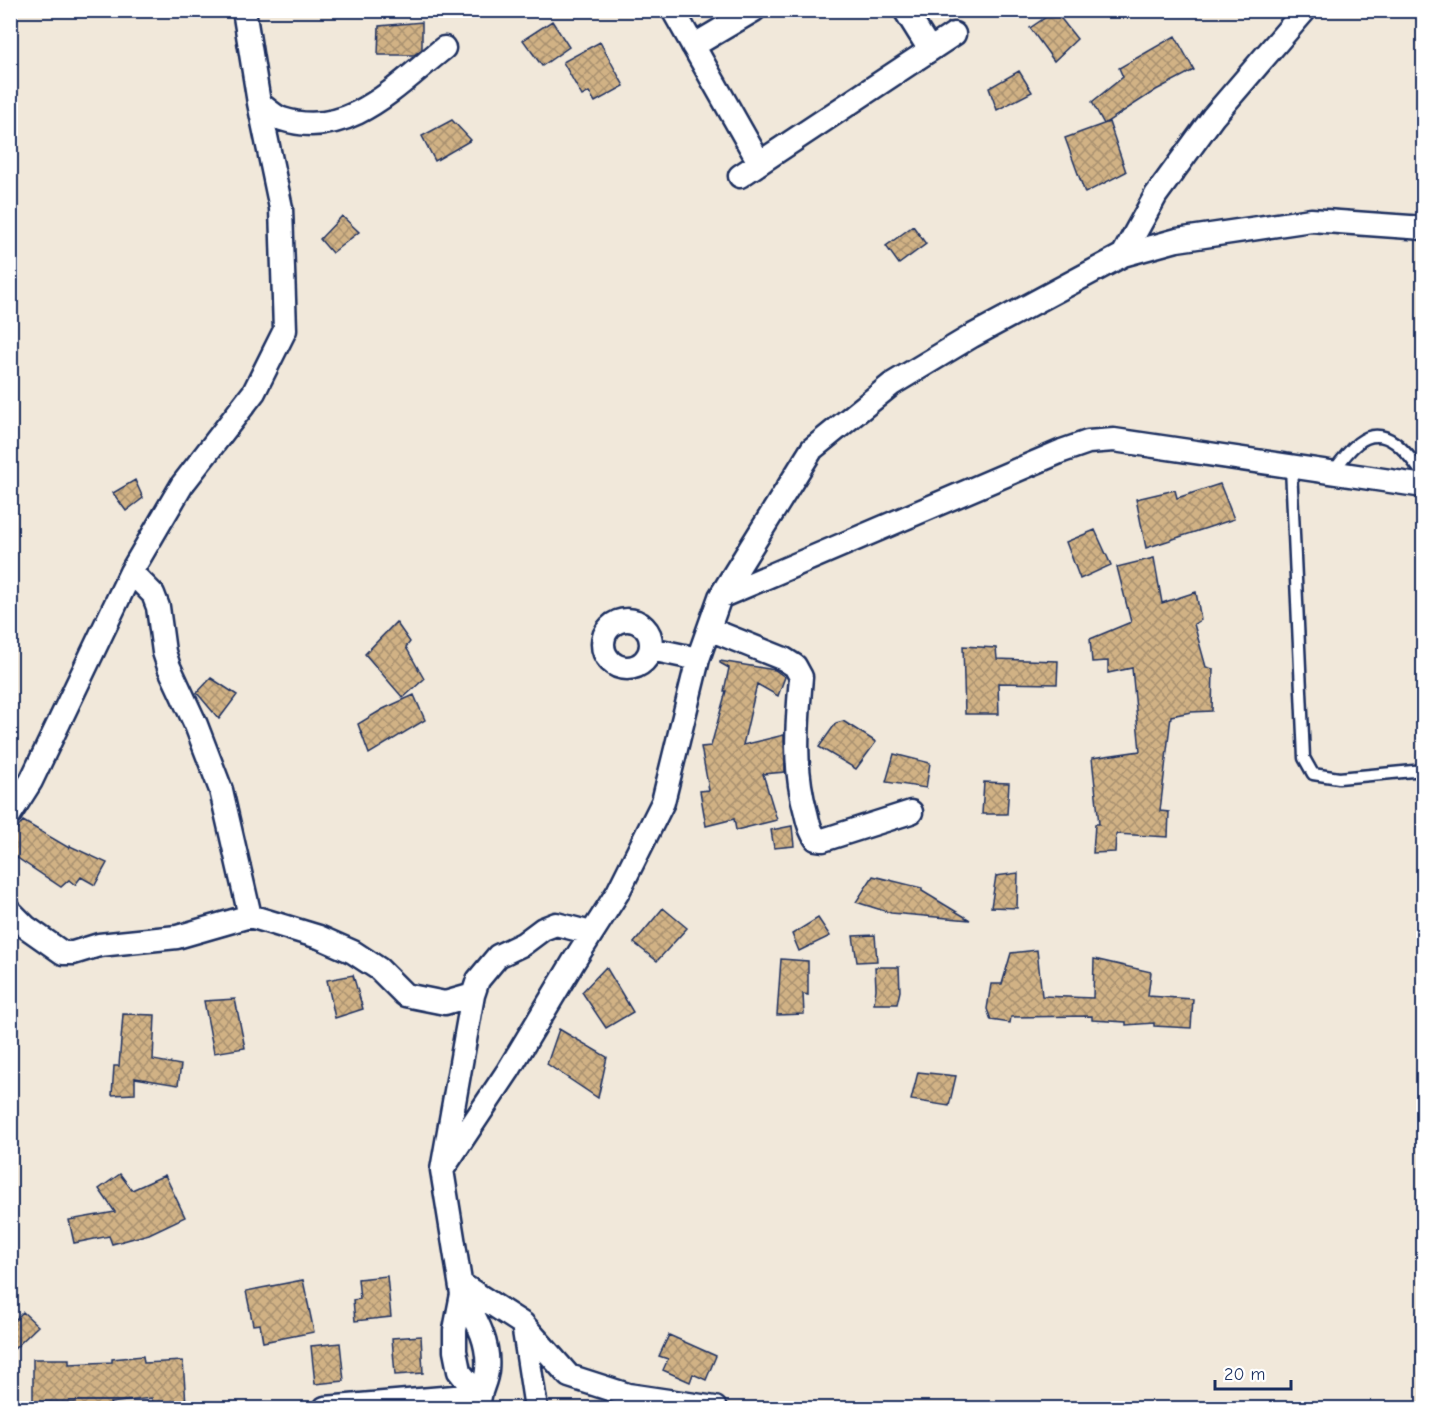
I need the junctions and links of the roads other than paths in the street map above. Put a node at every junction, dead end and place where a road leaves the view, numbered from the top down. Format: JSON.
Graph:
{"nodes":[{"id":1,"x":244,"y":10,"type":"edge"},
{"id":2,"x":673,"y":10,"type":"edge"},
{"id":3,"x":754,"y":10,"type":"edge"},
{"id":4,"x":905,"y":10,"type":"edge"},
{"id":5,"x":1305,"y":10,"type":"edge"},
{"id":6,"x":954,"y":34,"type":"dead end"},
{"id":7,"x":693,"y":46,"type":"junction"},
{"id":8,"x":444,"y":48,"type":"dead end"},
{"id":9,"x":930,"y":50,"type":"junction"},
{"id":10,"x":259,"y":103,"type":"junction"},
{"id":11,"x":759,"y":162,"type":"junction"},
{"id":12,"x":740,"y":176,"type":"dead end"},
{"id":13,"x":1424,"y":228,"type":"edge"},
{"id":14,"x":1123,"y":255,"type":"junction"},
{"id":15,"x":1291,"y":467,"type":"junction"},
{"id":16,"x":1332,"y":472,"type":"junction"},
{"id":17,"x":1424,"y":476,"type":"edge"},
{"id":18,"x":1424,"y":486,"type":"edge"},
{"id":19,"x":131,"y":572,"type":"junction"},
{"id":20,"x":720,"y":597,"type":"junction"},
{"id":21,"x":709,"y":629,"type":"junction"},
{"id":22,"x":651,"y":649,"type":"dead end"},
{"id":23,"x":698,"y":659,"type":"junction"},
{"id":24,"x":1424,"y":770,"type":"edge"},
{"id":25,"x":911,"y":812,"type":"dead end"},
{"id":26,"x":10,"y":814,"type":"edge"},
{"id":27,"x":10,"y":910,"type":"edge"},
{"id":28,"x":250,"y":916,"type":"junction"},
{"id":29,"x":591,"y":933,"type":"junction"},
{"id":30,"x":473,"y":995,"type":"junction"},
{"id":31,"x":442,"y":1170,"type":"junction"},
{"id":32,"x":461,"y":1289,"type":"junction"},
{"id":33,"x":523,"y":1324,"type":"junction"},
{"id":34,"x":479,"y":1402,"type":"edge"},
{"id":35,"x":325,"y":1408,"type":"edge"},
{"id":36,"x":537,"y":1408,"type":"edge"},
{"id":37,"x":715,"y":1408,"type":"edge"}],
"edges":[{"from":1,"to":10,"type":"street"},
{"from":2,"to":7,"type":"street"},
{"from":3,"to":7,"type":"street"},
{"from":4,"to":9,"type":"street"},
{"from":5,"to":14,"type":"street"},
{"from":6,"to":9,"type":"street"},
{"from":7,"to":11,"type":"street"},
{"from":8,"to":10,"type":"street"},
{"from":9,"to":11,"type":"street"},
{"from":10,"to":19,"type":"street"},
{"from":11,"to":12,"type":"street"},
{"from":13,"to":14,"type":"street"},
{"from":14,"to":20,"type":"street"},
{"from":15,"to":16,"type":"street"},
{"from":15,"to":20,"type":"street"},
{"from":15,"to":24,"type":"lane"},
{"from":16,"to":17,"type":"lane"},
{"from":16,"to":18,"type":"street"},
{"from":19,"to":26,"type":"street"},
{"from":19,"to":28,"type":"street"},
{"from":20,"to":21,"type":"street"},
{"from":21,"to":23,"type":"street"},
{"from":21,"to":25,"type":"street"},
{"from":22,"to":23,"type":"street"},
{"from":23,"to":29,"type":"street"},
{"from":27,"to":28,"type":"street"},
{"from":28,"to":30,"type":"street"},
{"from":29,"to":30,"type":"street"},
{"from":29,"to":31,"type":"street"},
{"from":30,"to":31,"type":"street"},
{"from":31,"to":32,"type":"street"},
{"from":32,"to":33,"type":"street"},
{"from":32,"to":34,"type":"street"},
{"from":32,"to":34,"type":"street"},
{"from":33,"to":36,"type":"street"},
{"from":33,"to":37,"type":"street"},
{"from":34,"to":35,"type":"street"}]}
